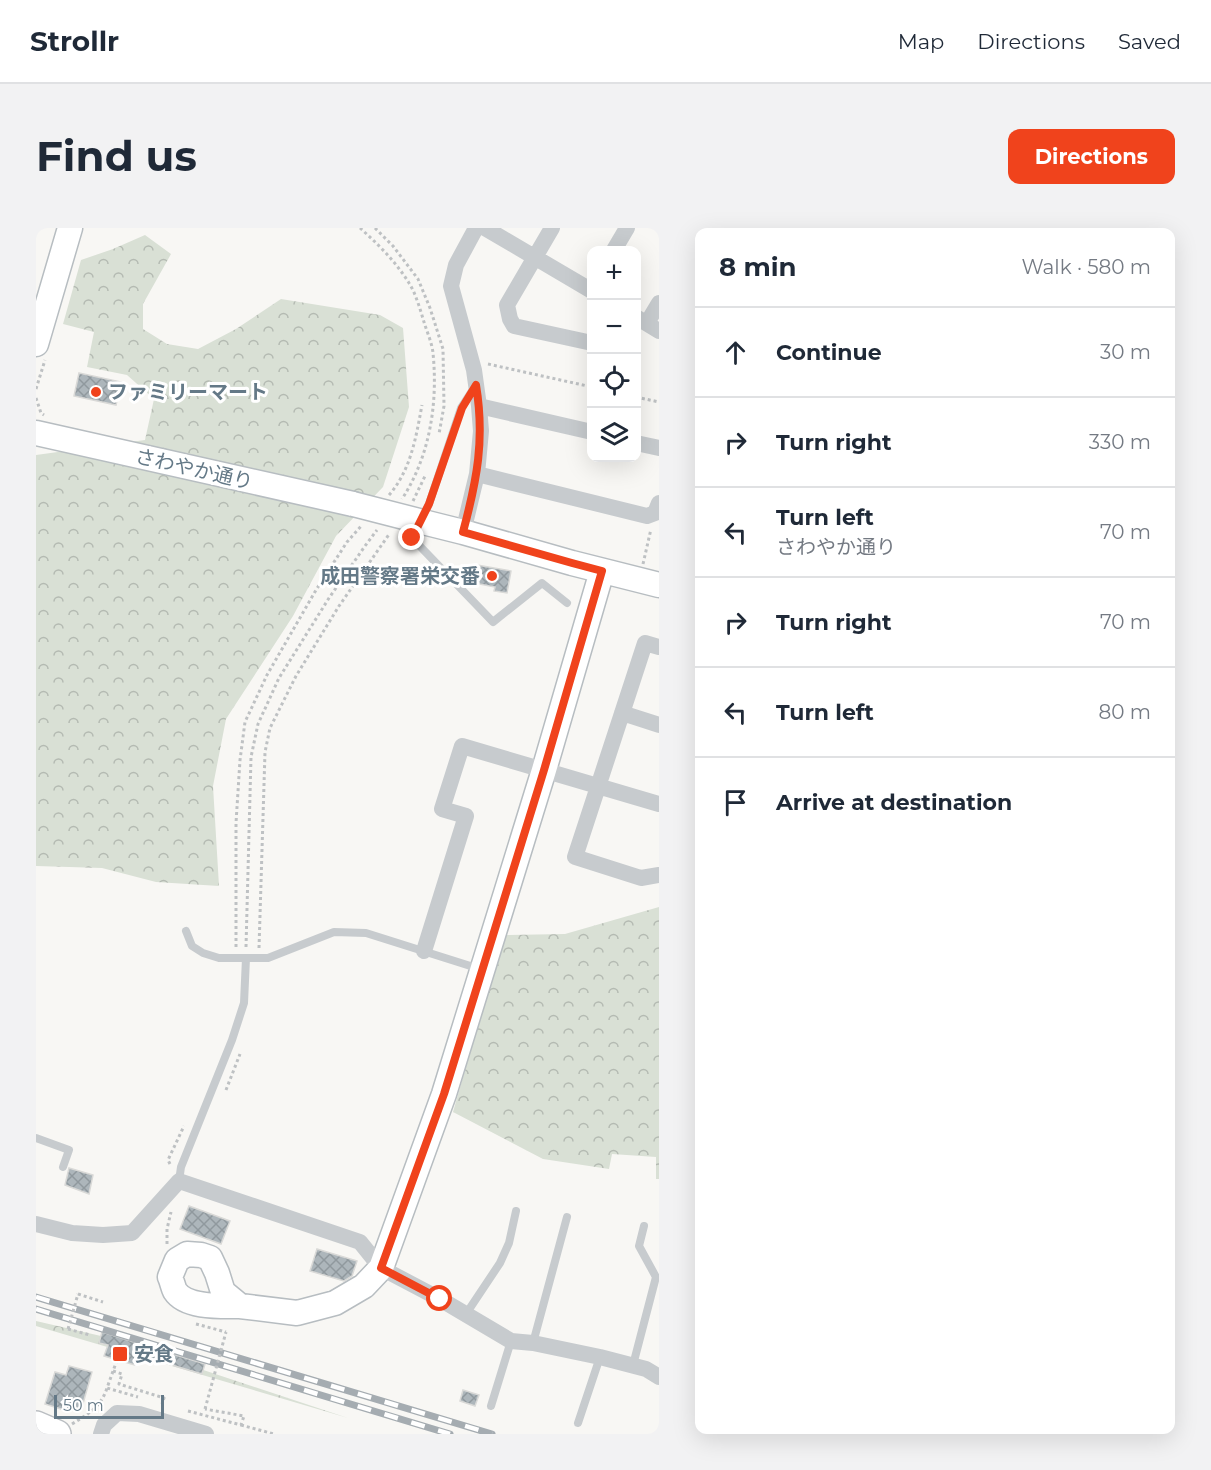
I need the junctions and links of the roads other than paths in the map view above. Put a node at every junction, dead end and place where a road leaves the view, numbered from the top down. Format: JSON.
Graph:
{"nodes":[{"id":1,"x":70,"y":228,"type":"edge"},
{"id":2,"x":476,"y":228,"type":"edge"},
{"id":3,"x":485,"y":228,"type":"edge"},
{"id":4,"x":552,"y":228,"type":"edge"},
{"id":5,"x":627,"y":228,"type":"edge"},
{"id":6,"x":616,"y":246,"type":"edge"},
{"id":7,"x":534,"y":257,"type":"junction"},
{"id":8,"x":587,"y":288,"type":"edge"},
{"id":9,"x":659,"y":303,"type":"edge"},
{"id":10,"x":647,"y":324,"type":"edge"},
{"id":11,"x":587,"y":342,"type":"edge"},
{"id":12,"x":42,"y":347,"type":"edge"},
{"id":13,"x":476,"y":385,"type":"junction"},
{"id":14,"x":479,"y":406,"type":"junction"},
{"id":15,"x":587,"y":431,"type":"edge"},
{"id":16,"x":36,"y":434,"type":"edge"},
{"id":17,"x":641,"y":444,"type":"edge"},
{"id":18,"x":659,"y":448,"type":"edge"},
{"id":19,"x":477,"y":474,"type":"junction"},
{"id":20,"x":657,"y":508,"type":"edge"},
{"id":21,"x":463,"y":532,"type":"junction"},
{"id":22,"x":602,"y":571,"type":"junction"},
{"id":23,"x":649,"y":582,"type":"edge"},
{"id":24,"x":567,"y":603,"type":"dead end"},
{"id":25,"x":659,"y":647,"type":"edge"},
{"id":26,"x":622,"y":713,"type":"junction"},
{"id":27,"x":659,"y":725,"type":"edge"},
{"id":28,"x":544,"y":770,"type":"junction"},
{"id":29,"x":598,"y":785,"type":"junction"},
{"id":30,"x":659,"y":804,"type":"edge"},
{"id":31,"x":659,"y":875,"type":"edge"},
{"id":32,"x":186,"y":931,"type":"dead end"},
{"id":33,"x":424,"y":951,"type":"junction"},
{"id":34,"x":246,"y":958,"type":"junction"},
{"id":35,"x":483,"y":969,"type":"junction"},
{"id":36,"x":36,"y":1138,"type":"edge"},
{"id":37,"x":63,"y":1167,"type":"dead end"},
{"id":38,"x":179,"y":1181,"type":"junction"},
{"id":39,"x":516,"y":1211,"type":"dead end"},
{"id":40,"x":567,"y":1217,"type":"dead end"},
{"id":41,"x":36,"y":1224,"type":"edge"},
{"id":42,"x":645,"y":1226,"type":"dead end"},
{"id":43,"x":381,"y":1268,"type":"junction"},
{"id":44,"x":240,"y":1306,"type":"junction"},
{"id":45,"x":466,"y":1314,"type":"junction"},
{"id":46,"x":511,"y":1341,"type":"junction"},
{"id":47,"x":533,"y":1343,"type":"junction"},
{"id":48,"x":600,"y":1357,"type":"junction"},
{"id":49,"x":633,"y":1365,"type":"junction"},
{"id":50,"x":659,"y":1377,"type":"edge"},
{"id":51,"x":491,"y":1406,"type":"dead end"},
{"id":52,"x":578,"y":1423,"type":"dead end"},
{"id":53,"x":36,"y":1425,"type":"edge"},
{"id":54,"x":63,"y":1430,"type":"edge"},
{"id":55,"x":101,"y":1434,"type":"edge"},
{"id":56,"x":206,"y":1434,"type":"edge"}],
"edges":[{"from":1,"to":12,"type":"street"},
{"from":2,"to":13,"type":"street"},
{"from":3,"to":7,"type":"street"},
{"from":4,"to":7,"type":"street"},
{"from":5,"to":6,"type":"street"},
{"from":7,"to":8,"type":"street"},
{"from":7,"to":11,"type":"street"},
{"from":9,"to":10,"type":"street"},
{"from":13,"to":14,"type":"street"},
{"from":13,"to":24,"type":"lane"},
{"from":14,"to":15,"type":"street"},
{"from":14,"to":19,"type":"street"},
{"from":16,"to":21,"type":"street","name":"さわやか通り","bridge":true},
{"from":17,"to":18,"type":"street"},
{"from":19,"to":20,"type":"street"},
{"from":19,"to":21,"type":"street"},
{"from":21,"to":22,"type":"street"},
{"from":22,"to":23,"type":"street"},
{"from":22,"to":28,"type":"street"},
{"from":25,"to":26,"type":"street"},
{"from":26,"to":27,"type":"street"},
{"from":26,"to":29,"type":"street"},
{"from":28,"to":29,"type":"street"},
{"from":28,"to":33,"type":"street"},
{"from":28,"to":35,"type":"street"},
{"from":29,"to":30,"type":"street"},
{"from":29,"to":31,"type":"street"},
{"from":32,"to":34,"type":"lane"},
{"from":33,"to":34,"type":"lane"},
{"from":33,"to":35,"type":"lane"},
{"from":34,"to":38,"type":"lane"},
{"from":35,"to":43,"type":"street"},
{"from":36,"to":37,"type":"lane"},
{"from":38,"to":41,"type":"street"},
{"from":38,"to":43,"type":"street"},
{"from":39,"to":45,"type":"lane"},
{"from":40,"to":47,"type":"lane"},
{"from":42,"to":49,"type":"lane"},
{"from":43,"to":44,"type":"street"},
{"from":43,"to":45,"type":"street"},
{"from":44,"to":44,"type":"street"},
{"from":45,"to":46,"type":"street"},
{"from":46,"to":47,"type":"street"},
{"from":46,"to":51,"type":"lane"},
{"from":47,"to":48,"type":"street"},
{"from":48,"to":49,"type":"street"},
{"from":48,"to":52,"type":"lane"},
{"from":49,"to":50,"type":"street"},
{"from":53,"to":54,"type":"main road"},
{"from":55,"to":56,"type":"street"}]}
